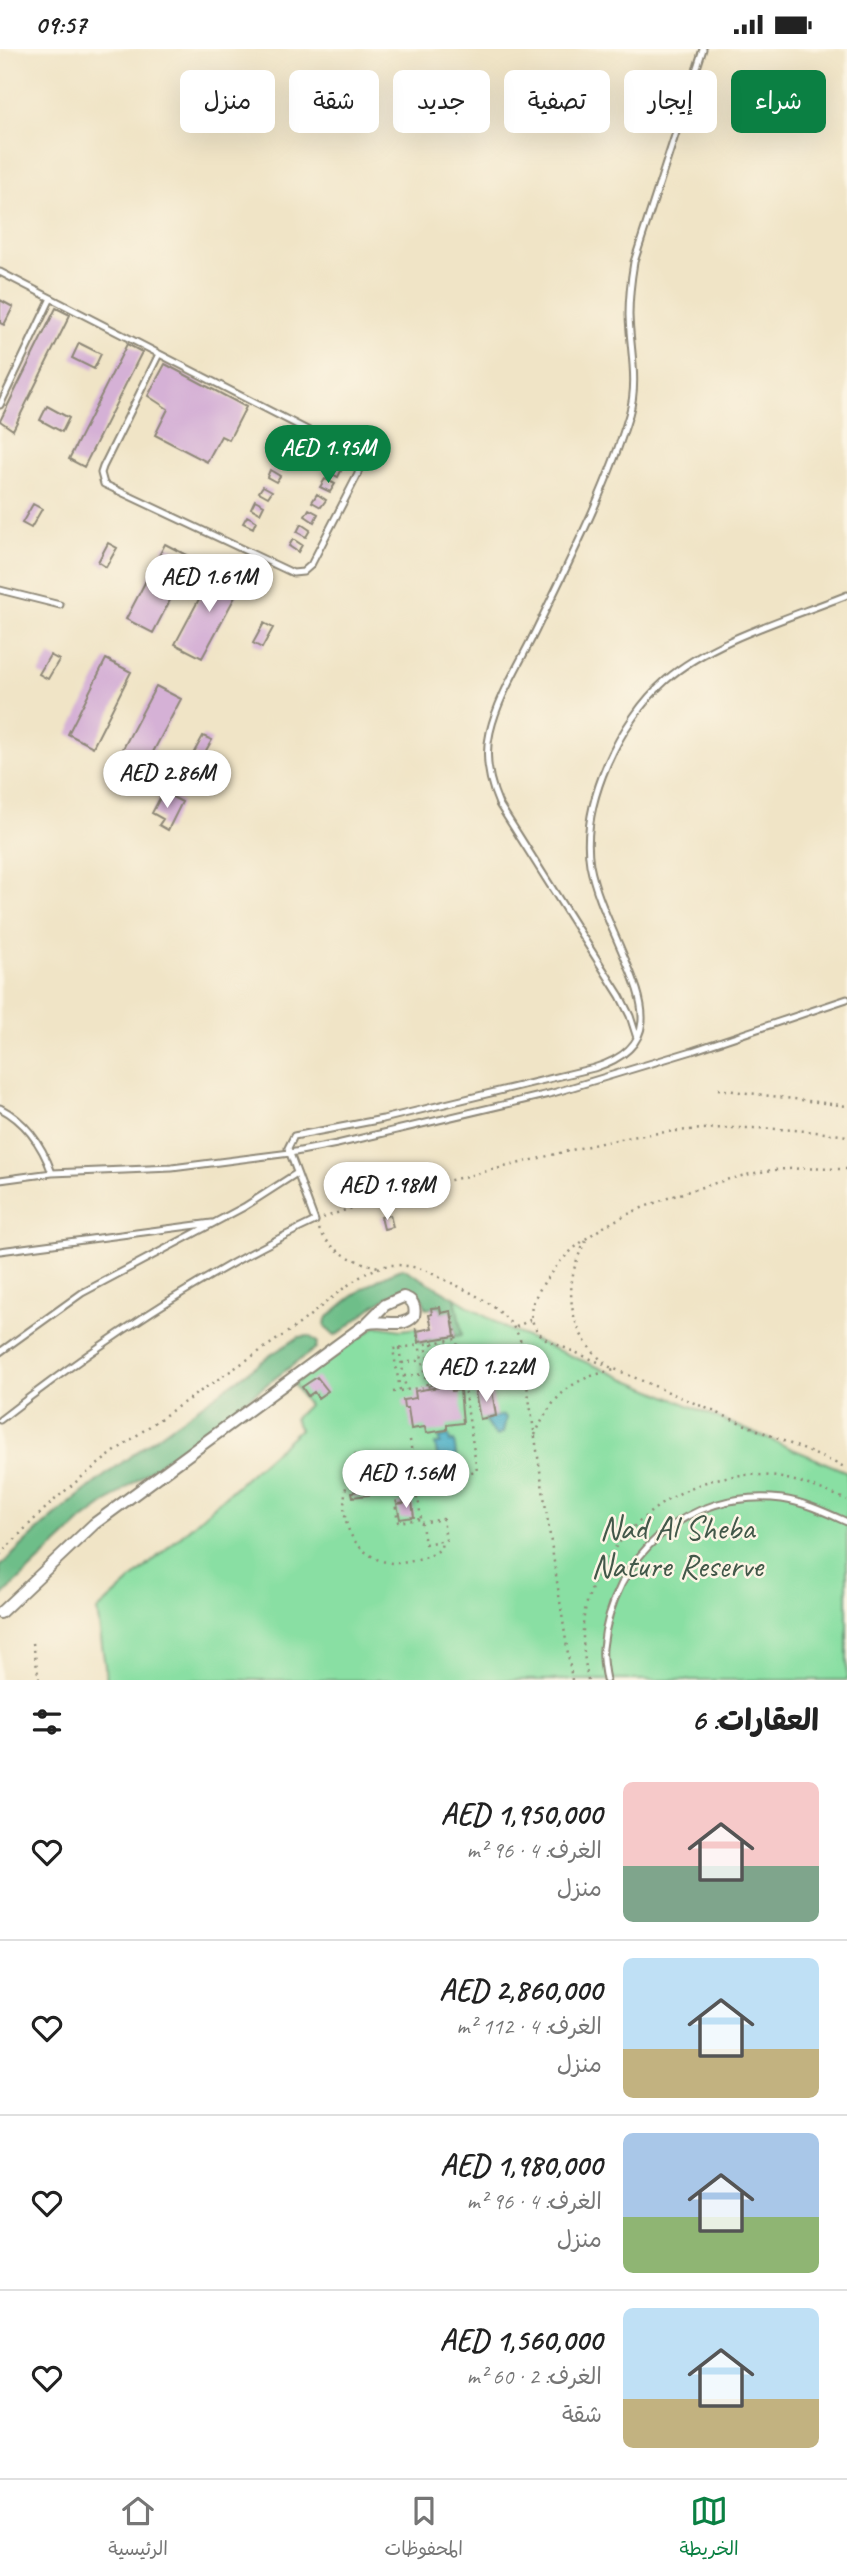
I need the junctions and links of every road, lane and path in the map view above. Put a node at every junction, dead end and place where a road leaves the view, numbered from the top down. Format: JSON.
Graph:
{"nodes":[{"id":1,"x":703,"y":49,"type":"edge"},
{"id":2,"x":0,"y":272,"type":"edge"},
{"id":3,"x":51,"y":298,"type":"junction"},
{"id":4,"x":159,"y":354,"type":"junction"},
{"id":5,"x":0,"y":405,"type":"edge"},
{"id":6,"x":0,"y":590,"type":"edge"},
{"id":7,"x":847,"y":595,"type":"edge"},
{"id":8,"x":60,"y":605,"type":"dead end"},
{"id":9,"x":847,"y":999,"type":"edge"},
{"id":10,"x":637,"y":1038,"type":"junction"},
{"id":11,"x":718,"y":1089,"type":"dead end"},
{"id":12,"x":847,"y":1106,"type":"edge"},
{"id":13,"x":0,"y":1108,"type":"edge"},
{"id":14,"x":847,"y":1136,"type":"edge"},
{"id":15,"x":290,"y":1153,"type":"junction"},
{"id":16,"x":847,"y":1169,"type":"edge"},
{"id":17,"x":52,"y":1173,"type":"junction"},
{"id":18,"x":297,"y":1173,"type":"junction"},
{"id":19,"x":0,"y":1180,"type":"edge"},
{"id":20,"x":316,"y":1221,"type":"junction"},
{"id":21,"x":216,"y":1222,"type":"junction"},
{"id":22,"x":588,"y":1238,"type":"junction"},
{"id":23,"x":0,"y":1251,"type":"edge"},
{"id":24,"x":379,"y":1267,"type":"junction"},
{"id":25,"x":414,"y":1316,"type":"junction"},
{"id":26,"x":453,"y":1316,"type":"dead end"},
{"id":27,"x":531,"y":1319,"type":"junction"},
{"id":28,"x":366,"y":1324,"type":"junction"},
{"id":29,"x":515,"y":1328,"type":"junction"},
{"id":30,"x":456,"y":1339,"type":"junction"},
{"id":31,"x":432,"y":1343,"type":"junction"},
{"id":32,"x":420,"y":1345,"type":"junction"},
{"id":33,"x":399,"y":1348,"type":"junction"},
{"id":34,"x":0,"y":1352,"type":"edge"},
{"id":35,"x":458,"y":1354,"type":"junction"},
{"id":36,"x":434,"y":1358,"type":"junction"},
{"id":37,"x":422,"y":1360,"type":"junction"},
{"id":38,"x":402,"y":1363,"type":"junction"},
{"id":39,"x":460,"y":1367,"type":"junction"},
{"id":40,"x":615,"y":1370,"type":"junction"},
{"id":41,"x":436,"y":1371,"type":"junction"},
{"id":42,"x":425,"y":1374,"type":"junction"},
{"id":43,"x":404,"y":1376,"type":"junction"},
{"id":44,"x":462,"y":1381,"type":"junction"},
{"id":45,"x":438,"y":1385,"type":"junction"},
{"id":46,"x":429,"y":1386,"type":"junction"},
{"id":47,"x":406,"y":1389,"type":"junction"},
{"id":48,"x":400,"y":1391,"type":"junction"},
{"id":49,"x":393,"y":1392,"type":"dead end"},
{"id":50,"x":0,"y":1420,"type":"edge"},
{"id":51,"x":534,"y":1437,"type":"junction"},
{"id":52,"x":410,"y":1440,"type":"dead end"},
{"id":53,"x":356,"y":1454,"type":"dead end"},
{"id":54,"x":847,"y":1468,"type":"edge"},
{"id":55,"x":416,"y":1481,"type":"junction"},
{"id":56,"x":418,"y":1498,"type":"junction"},
{"id":57,"x":847,"y":1500,"type":"edge"},
{"id":58,"x":421,"y":1521,"type":"junction"},
{"id":59,"x":847,"y":1522,"type":"edge"},
{"id":60,"x":442,"y":1541,"type":"junction"},
{"id":61,"x":0,"y":1555,"type":"edge"},
{"id":62,"x":0,"y":1613,"type":"edge"},
{"id":63,"x":33,"y":1643,"type":"dead end"},
{"id":64,"x":38,"y":1680,"type":"edge"},
{"id":65,"x":572,"y":1680,"type":"edge"},
{"id":66,"x":588,"y":1680,"type":"edge"},
{"id":67,"x":606,"y":1680,"type":"edge"}],
"edges":[{"from":1,"to":10,"type":"lane"},
{"from":2,"to":3,"type":"lane"},
{"from":3,"to":4,"type":"lane"},
{"from":3,"to":5,"type":"lane"},
{"from":4,"to":4,"type":"lane"},
{"from":6,"to":8,"type":"lane"},
{"from":7,"to":10,"type":"lane"},
{"from":9,"to":15,"type":"lane"},
{"from":10,"to":15,"type":"lane"},
{"from":11,"to":12,"type":"path"},
{"from":13,"to":17,"type":"lane"},
{"from":14,"to":20,"type":"path"},
{"from":15,"to":17,"type":"lane"},
{"from":15,"to":18,"type":"lane"},
{"from":16,"to":22,"type":"path"},
{"from":17,"to":19,"type":"lane"},
{"from":18,"to":20,"type":"lane"},
{"from":18,"to":21,"type":"lane"},
{"from":20,"to":24,"type":"path"},
{"from":20,"to":50,"type":"lane"},
{"from":21,"to":23,"type":"lane"},
{"from":21,"to":34,"type":"lane"},
{"from":22,"to":27,"type":"path"},
{"from":22,"to":40,"type":"path"},
{"from":24,"to":29,"type":"path"},
{"from":24,"to":61,"type":"path"},
{"from":25,"to":28,"type":"street"},
{"from":25,"to":28,"type":"street"},
{"from":25,"to":32,"type":"path"},
{"from":26,"to":30,"type":"path"},
{"from":27,"to":29,"type":"path"},
{"from":27,"to":40,"type":"path"},
{"from":28,"to":62,"type":"street"},
{"from":29,"to":51,"type":"path"},
{"from":30,"to":31,"type":"path"},
{"from":30,"to":35,"type":"path"},
{"from":31,"to":36,"type":"path"},
{"from":31,"to":46,"type":"path"},
{"from":32,"to":33,"type":"path"},
{"from":32,"to":37,"type":"path"},
{"from":33,"to":38,"type":"path"},
{"from":33,"to":48,"type":"path"},
{"from":35,"to":36,"type":"path"},
{"from":35,"to":39,"type":"path"},
{"from":36,"to":41,"type":"path"},
{"from":37,"to":38,"type":"path"},
{"from":37,"to":42,"type":"path"},
{"from":38,"to":43,"type":"path"},
{"from":39,"to":41,"type":"path"},
{"from":39,"to":44,"type":"path"},
{"from":40,"to":51,"type":"path"},
{"from":40,"to":54,"type":"path"},
{"from":41,"to":45,"type":"path"},
{"from":42,"to":43,"type":"path"},
{"from":42,"to":46,"type":"path"},
{"from":43,"to":47,"type":"path"},
{"from":44,"to":45,"type":"path"},
{"from":44,"to":55,"type":"path"},
{"from":45,"to":46,"type":"path"},
{"from":46,"to":47,"type":"path"},
{"from":47,"to":48,"type":"path"},
{"from":48,"to":49,"type":"path"},
{"from":51,"to":65,"type":"path"},
{"from":52,"to":55,"type":"path"},
{"from":53,"to":60,"type":"path"},
{"from":55,"to":56,"type":"path"},
{"from":56,"to":58,"type":"path"},
{"from":56,"to":58,"type":"path"},
{"from":57,"to":66,"type":"path"},
{"from":58,"to":60,"type":"path"},
{"from":58,"to":60,"type":"path"},
{"from":59,"to":67,"type":"lane"},
{"from":63,"to":64,"type":"path"}]}
